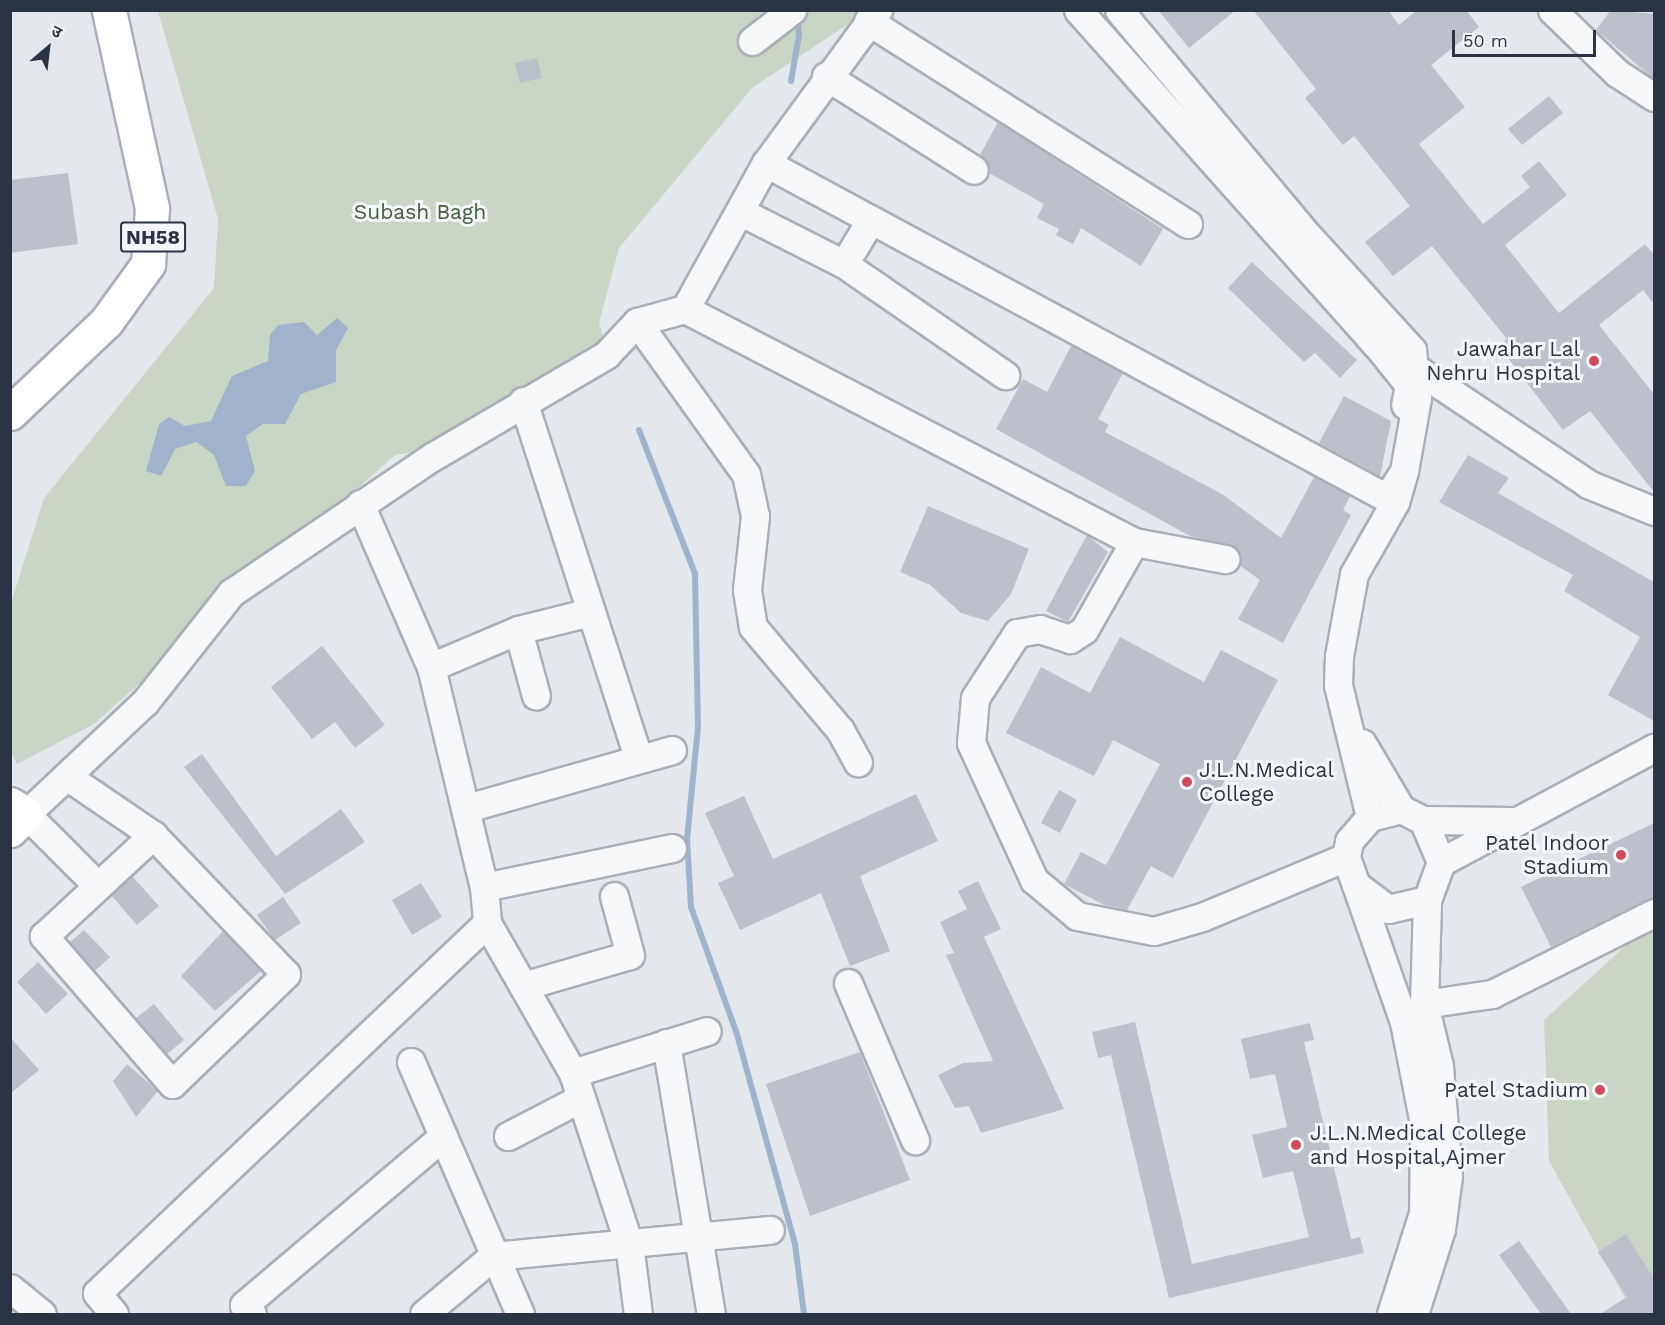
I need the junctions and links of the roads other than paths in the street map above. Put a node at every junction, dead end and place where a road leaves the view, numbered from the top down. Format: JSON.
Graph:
{"nodes":[{"id":1,"x":109,"y":10,"type":"edge"},
{"id":2,"x":1078,"y":10,"type":"edge"},
{"id":3,"x":1119,"y":10,"type":"edge"},
{"id":4,"x":1552,"y":10,"type":"edge"},
{"id":5,"x":785,"y":16,"type":"edge"},
{"id":6,"x":873,"y":16,"type":"edge"},
{"id":7,"x":752,"y":41,"type":"dead end"},
{"id":8,"x":826,"y":76,"type":"junction"},
{"id":9,"x":1169,"y":88,"type":"junction"},
{"id":10,"x":1654,"y":97,"type":"edge"},
{"id":11,"x":766,"y":163,"type":"junction"},
{"id":12,"x":974,"y":170,"type":"dead end"},
{"id":13,"x":743,"y":213,"type":"junction"},
{"id":14,"x":870,"y":221,"type":"junction"},
{"id":15,"x":1188,"y":224,"type":"dead end"},
{"id":16,"x":1292,"y":236,"type":"junction"},
{"id":17,"x":843,"y":264,"type":"junction"},
{"id":18,"x":685,"y":309,"type":"junction"},
{"id":19,"x":637,"y":322,"type":"junction"},
{"id":20,"x":1418,"y":370,"type":"junction"},
{"id":21,"x":1005,"y":375,"type":"dead end"},
{"id":22,"x":523,"y":401,"type":"junction"},
{"id":23,"x":10,"y":413,"type":"edge"},
{"id":24,"x":360,"y":504,"type":"junction"},
{"id":25,"x":1654,"y":510,"type":"edge"},
{"id":26,"x":1384,"y":511,"type":"junction"},
{"id":27,"x":1134,"y":542,"type":"junction"},
{"id":28,"x":1225,"y":560,"type":"dead end"},
{"id":29,"x":590,"y":612,"type":"junction"},
{"id":30,"x":518,"y":630,"type":"junction"},
{"id":31,"x":431,"y":667,"type":"junction"},
{"id":32,"x":536,"y":696,"type":"dead end"},
{"id":33,"x":1352,"y":726,"type":"junction"},
{"id":34,"x":1654,"y":748,"type":"edge"},
{"id":35,"x":672,"y":750,"type":"dead end"},
{"id":36,"x":638,"y":758,"type":"junction"},
{"id":37,"x":858,"y":762,"type":"dead end"},
{"id":38,"x":69,"y":777,"type":"junction"},
{"id":39,"x":467,"y":808,"type":"junction"},
{"id":40,"x":1412,"y":814,"type":"junction"},
{"id":41,"x":16,"y":816,"type":"edge"},
{"id":42,"x":1370,"y":816,"type":"junction"},
{"id":43,"x":1512,"y":821,"type":"junction"},
{"id":44,"x":153,"y":835,"type":"junction"},
{"id":45,"x":672,"y":848,"type":"dead end"},
{"id":46,"x":1346,"y":857,"type":"junction"},
{"id":47,"x":1441,"y":862,"type":"junction"},
{"id":48,"x":1356,"y":885,"type":"junction"},
{"id":49,"x":98,"y":886,"type":"junction"},
{"id":50,"x":484,"y":887,"type":"junction"},
{"id":51,"x":614,"y":896,"type":"dead end"},
{"id":52,"x":1427,"y":900,"type":"junction"},
{"id":53,"x":1654,"y":913,"type":"edge"},
{"id":54,"x":487,"y":923,"type":"junction"},
{"id":55,"x":848,"y":982,"type":"dead end"},
{"id":56,"x":523,"y":986,"type":"junction"},
{"id":57,"x":1424,"y":1004,"type":"junction"},
{"id":58,"x":707,"y":1031,"type":"dead end"},
{"id":59,"x":666,"y":1043,"type":"junction"},
{"id":60,"x":411,"y":1062,"type":"dead end"},
{"id":61,"x":577,"y":1085,"type":"junction"},
{"id":62,"x":443,"y":1136,"type":"junction"},
{"id":63,"x":508,"y":1136,"type":"dead end"},
{"id":64,"x":915,"y":1140,"type":"dead end"},
{"id":65,"x":771,"y":1230,"type":"dead end"},
{"id":66,"x":700,"y":1236,"type":"junction"},
{"id":67,"x":629,"y":1244,"type":"junction"},
{"id":68,"x":493,"y":1256,"type":"junction"},
{"id":69,"x":10,"y":1288,"type":"edge"},
{"id":70,"x":42,"y":1314,"type":"edge"},
{"id":71,"x":114,"y":1314,"type":"edge"},
{"id":72,"x":252,"y":1314,"type":"edge"},
{"id":73,"x":424,"y":1314,"type":"edge"},
{"id":74,"x":520,"y":1314,"type":"edge"},
{"id":75,"x":638,"y":1314,"type":"edge"},
{"id":76,"x":711,"y":1314,"type":"edge"},
{"id":77,"x":1391,"y":1314,"type":"edge"},
{"id":78,"x":1414,"y":1314,"type":"edge"}],
"edges":[{"from":1,"to":23,"type":"highway","number":"NH58"},
{"from":2,"to":9,"type":"street"},
{"from":3,"to":9,"type":"street"},
{"from":4,"to":10,"type":"street"},
{"from":5,"to":7,"type":"street"},
{"from":6,"to":8,"type":"street"},
{"from":6,"to":15,"type":"street"},
{"from":8,"to":11,"type":"street"},
{"from":8,"to":12,"type":"street"},
{"from":9,"to":16,"type":"street"},
{"from":11,"to":13,"type":"street"},
{"from":11,"to":14,"type":"street"},
{"from":13,"to":17,"type":"street"},
{"from":13,"to":18,"type":"street"},
{"from":14,"to":17,"type":"street"},
{"from":14,"to":26,"type":"street"},
{"from":16,"to":20,"type":"street"},
{"from":16,"to":26,"type":"street"},
{"from":17,"to":21,"type":"street"},
{"from":18,"to":19,"type":"street"},
{"from":18,"to":27,"type":"street"},
{"from":19,"to":22,"type":"street"},
{"from":19,"to":37,"type":"street"},
{"from":20,"to":25,"type":"street"},
{"from":20,"to":26,"type":"street"},
{"from":22,"to":24,"type":"street"},
{"from":22,"to":29,"type":"street"},
{"from":24,"to":31,"type":"street"},
{"from":24,"to":38,"type":"street"},
{"from":26,"to":33,"type":"street"},
{"from":27,"to":28,"type":"street"},
{"from":27,"to":46,"type":"street"},
{"from":29,"to":30,"type":"street"},
{"from":29,"to":36,"type":"street"},
{"from":30,"to":31,"type":"street"},
{"from":30,"to":32,"type":"street"},
{"from":31,"to":39,"type":"street"},
{"from":33,"to":40,"type":"street"},
{"from":33,"to":42,"type":"street"},
{"from":34,"to":43,"type":"street"},
{"from":35,"to":36,"type":"street"},
{"from":36,"to":39,"type":"street"},
{"from":38,"to":41,"type":"street"},
{"from":38,"to":44,"type":"street"},
{"from":39,"to":50,"type":"street"},
{"from":40,"to":42,"type":"street"},
{"from":40,"to":43,"type":"street"},
{"from":40,"to":47,"type":"street"},
{"from":41,"to":49,"type":"street"},
{"from":42,"to":46,"type":"street"},
{"from":43,"to":47,"type":"street"},
{"from":44,"to":49,"type":"street"},
{"from":44,"to":49,"type":"street"},
{"from":45,"to":50,"type":"street"},
{"from":46,"to":48,"type":"street"},
{"from":47,"to":52,"type":"street"},
{"from":48,"to":52,"type":"street"},
{"from":48,"to":77,"type":"street"},
{"from":50,"to":54,"type":"street"},
{"from":51,"to":56,"type":"street"},
{"from":52,"to":57,"type":"street"},
{"from":53,"to":57,"type":"street"},
{"from":54,"to":56,"type":"street"},
{"from":54,"to":71,"type":"street"},
{"from":55,"to":64,"type":"street"},
{"from":56,"to":61,"type":"street"},
{"from":57,"to":78,"type":"street"},
{"from":58,"to":59,"type":"street"},
{"from":59,"to":61,"type":"street"},
{"from":59,"to":66,"type":"street"},
{"from":60,"to":62,"type":"street"},
{"from":61,"to":63,"type":"street"},
{"from":61,"to":67,"type":"street"},
{"from":62,"to":68,"type":"street"},
{"from":62,"to":72,"type":"street"},
{"from":65,"to":66,"type":"street"},
{"from":66,"to":67,"type":"street"},
{"from":66,"to":76,"type":"street"},
{"from":67,"to":68,"type":"street"},
{"from":67,"to":75,"type":"street"},
{"from":68,"to":73,"type":"street"},
{"from":68,"to":74,"type":"street"},
{"from":69,"to":70,"type":"street"}]}
